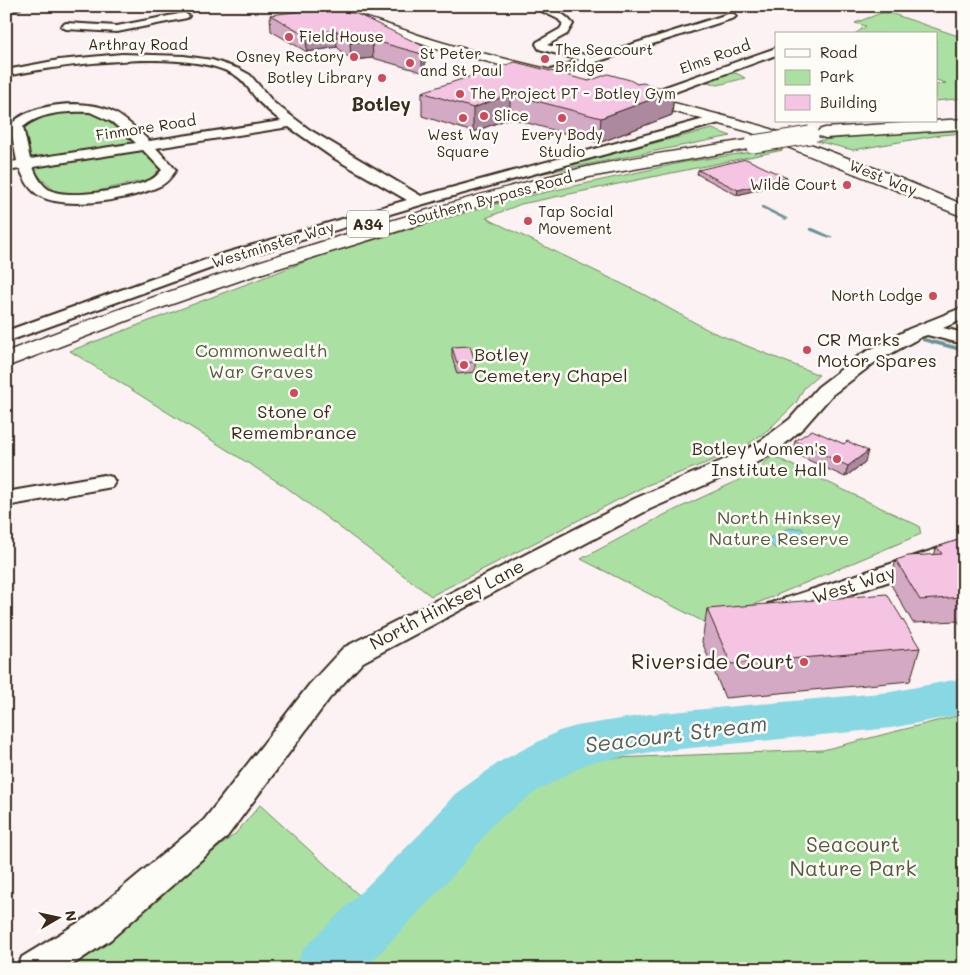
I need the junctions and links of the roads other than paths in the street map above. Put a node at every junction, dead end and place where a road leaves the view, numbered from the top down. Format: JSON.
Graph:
{"nodes":[{"id":1,"x":16,"y":6,"type":"edge"},
{"id":2,"x":302,"y":6,"type":"edge"},
{"id":3,"x":536,"y":6,"type":"edge"},
{"id":4,"x":329,"y":7,"type":"edge"},
{"id":5,"x":563,"y":8,"type":"dead end"},
{"id":6,"x":6,"y":10,"type":"edge"},
{"id":7,"x":166,"y":10,"type":"dead end"},
{"id":8,"x":547,"y":10,"type":"junction"},
{"id":9,"x":731,"y":16,"type":"dead end"},
{"id":10,"x":66,"y":26,"type":"dead end"},
{"id":11,"x":385,"y":28,"type":"junction"},
{"id":12,"x":446,"y":47,"type":"junction"},
{"id":13,"x":775,"y":51,"type":"edge"},
{"id":14,"x":592,"y":60,"type":"junction"},
{"id":15,"x":6,"y":66,"type":"edge"},
{"id":16,"x":22,"y":70,"type":"junction"},
{"id":17,"x":6,"y":73,"type":"edge"},
{"id":18,"x":549,"y":74,"type":"junction"},
{"id":19,"x":632,"y":98,"type":"joint"},
{"id":20,"x":964,"y":113,"type":"edge"},
{"id":21,"x":938,"y":115,"type":"edge"},
{"id":22,"x":708,"y":119,"type":"junction"},
{"id":23,"x":964,"y":119,"type":"edge"},
{"id":24,"x":938,"y":121,"type":"edge"},
{"id":25,"x":869,"y":122,"type":"edge"},
{"id":26,"x":927,"y":122,"type":"edge"},
{"id":27,"x":291,"y":123,"type":"junction"},
{"id":28,"x":964,"y":124,"type":"edge"},
{"id":29,"x":808,"y":136,"type":"junction"},
{"id":30,"x":747,"y":141,"type":"junction"},
{"id":31,"x":146,"y":144,"type":"junction"},
{"id":32,"x":23,"y":164,"type":"junction"},
{"id":33,"x":6,"y":167,"type":"edge"},
{"id":34,"x":419,"y":201,"type":"junction"},
{"id":35,"x":964,"y":212,"type":"edge"},
{"id":36,"x":964,"y":312,"type":"edge"},
{"id":37,"x":926,"y":329,"type":"junction"},
{"id":38,"x":6,"y":337,"type":"edge"},
{"id":39,"x":964,"y":339,"type":"edge"},
{"id":40,"x":6,"y":347,"type":"edge"},
{"id":41,"x":6,"y":360,"type":"edge"},
{"id":42,"x":104,"y":482,"type":"dead end"},
{"id":43,"x":6,"y":499,"type":"edge"},
{"id":44,"x":964,"y":548,"type":"edge"},
{"id":45,"x":754,"y":618,"type":"edge"},
{"id":46,"x":36,"y":969,"type":"edge"}],
"edges":[{"from":1,"to":6,"type":"street"},
{"from":2,"to":11,"type":"main road"},
{"from":3,"to":8,"type":"street"},
{"from":4,"to":11,"type":"main road"},
{"from":5,"to":8,"type":"street"},
{"from":7,"to":10,"type":"street"},
{"from":8,"to":14,"type":"street"},
{"from":9,"to":14,"type":"street"},
{"from":11,"to":12,"type":"main road"},
{"from":12,"to":18,"type":"main road"},
{"from":12,"to":18,"type":"main road"},
{"from":13,"to":19,"type":"street","name":"Elms Road"},
{"from":14,"to":18,"type":"street"},
{"from":15,"to":16,"type":"street"},
{"from":16,"to":17,"type":"street","name":"Arthray Road"},
{"from":16,"to":27,"type":"street","name":"Arthray Road"},
{"from":19,"to":22,"type":"main road","name":"West Way"},
{"from":20,"to":21,"type":"main road"},
{"from":22,"to":29,"type":"main road","name":"West Way"},
{"from":22,"to":34,"type":"street","name":"Westminster Way"},
{"from":23,"to":24,"type":"main road","name":"Southern By-pass Road","number":"A34"},
{"from":25,"to":29,"type":"main road","name":"Southern By-pass Road","number":"A34"},
{"from":26,"to":29,"type":"main road","name":"Southern By-pass Road","number":"A34"},
{"from":27,"to":31,"type":"street","name":"Finmore Road"},
{"from":27,"to":34,"type":"street","name":"Arthray Road"},
{"from":28,"to":29,"type":"main road"},
{"from":29,"to":30,"type":"main road","name":"Southern By-pass Road","number":"A34","bridge":true},
{"from":29,"to":35,"type":"main road","name":"West Way"},
{"from":30,"to":40,"type":"main road","name":"Southern By-pass Road","number":"A34"},
{"from":30,"to":41,"type":"main road","name":"Southern By-pass Road","number":"A34"},
{"from":31,"to":32,"type":"street","name":"Finmore Road"},
{"from":31,"to":32,"type":"street"},
{"from":31,"to":32,"type":"street"},
{"from":32,"to":33,"type":"street","name":"Finmore Road"},
{"from":34,"to":38,"type":"street","name":"Westminster Way"},
{"from":36,"to":37,"type":"street","name":"North Hinksey Lane"},
{"from":37,"to":39,"type":"street"},
{"from":37,"to":46,"type":"street","name":"North Hinksey Lane"},
{"from":42,"to":43,"type":"street"},
{"from":44,"to":45,"type":"street","name":"West Way"}]}
